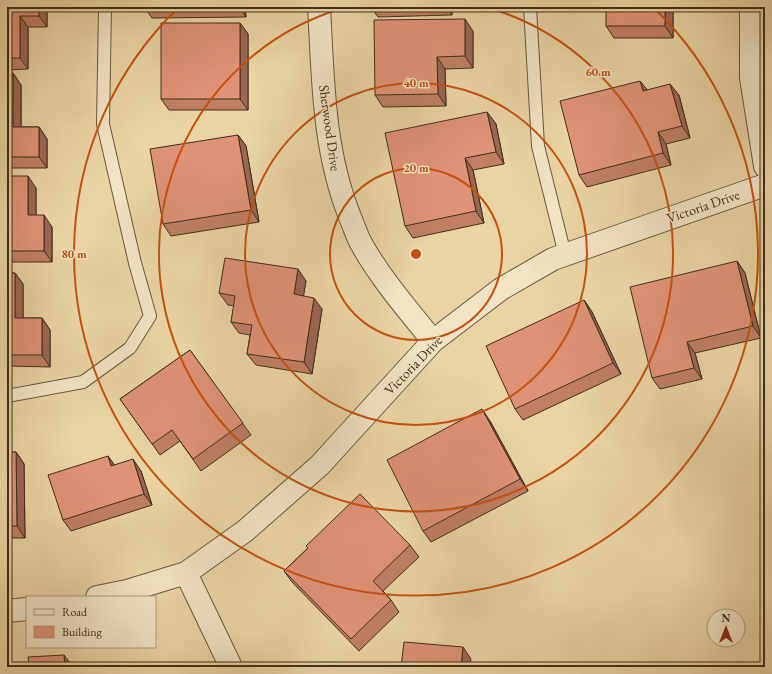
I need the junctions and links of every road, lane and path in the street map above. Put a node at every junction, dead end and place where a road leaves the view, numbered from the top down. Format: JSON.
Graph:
{"nodes":[{"id":1,"x":105,"y":7,"type":"edge"},
{"id":2,"x":319,"y":7,"type":"edge"},
{"id":3,"x":530,"y":7,"type":"edge"},
{"id":4,"x":751,"y":7,"type":"edge"},
{"id":5,"x":765,"y":166,"type":"edge"},
{"id":6,"x":765,"y":185,"type":"edge"},
{"id":7,"x":565,"y":255,"type":"junction"},
{"id":8,"x":433,"y":340,"type":"junction"},
{"id":9,"x":7,"y":396,"type":"edge"},
{"id":10,"x":186,"y":573,"type":"junction"},
{"id":11,"x":102,"y":596,"type":"edge"},
{"id":12,"x":26,"y":609,"type":"edge"},
{"id":13,"x":7,"y":611,"type":"edge"},
{"id":14,"x":231,"y":667,"type":"edge"}],
"edges":[{"from":1,"to":9,"type":"lane"},
{"from":2,"to":8,"type":"street","name":"Sherwood Drive"},
{"from":3,"to":7,"type":"lane"},
{"from":4,"to":5,"type":"street"},
{"from":6,"to":7,"type":"street","name":"Victoria Drive"},
{"from":7,"to":8,"type":"street","name":"Victoria Drive"},
{"from":8,"to":10,"type":"street","name":"Victoria Drive"},
{"from":10,"to":11,"type":"street","name":"Victoria Drive"},
{"from":10,"to":14,"type":"street"},
{"from":12,"to":13,"type":"street"}]}
